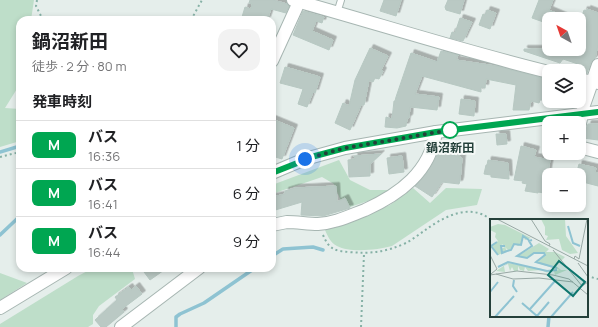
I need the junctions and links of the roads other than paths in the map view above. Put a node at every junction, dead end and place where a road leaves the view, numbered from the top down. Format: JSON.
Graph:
{"nodes":[{"id":1,"x":341,"y":0,"type":"edge"},
{"id":2,"x":296,"y":1,"type":"edge"},
{"id":3,"x":337,"y":13,"type":"junction"},
{"id":4,"x":276,"y":51,"type":"edge"},
{"id":5,"x":598,"y":65,"type":"edge"},
{"id":6,"x":542,"y":70,"type":"edge"},
{"id":7,"x":595,"y":83,"type":"edge"},
{"id":8,"x":598,"y":112,"type":"edge"},
{"id":9,"x":582,"y":113,"type":"junction"},
{"id":10,"x":581,"y":116,"type":"edge"},
{"id":11,"x":436,"y":132,"type":"junction"},
{"id":12,"x":586,"y":149,"type":"edge"},
{"id":13,"x":598,"y":152,"type":"edge"},
{"id":14,"x":276,"y":171,"type":"edge"},
{"id":15,"x":276,"y":224,"type":"edge"},
{"id":16,"x":59,"y":272,"type":"edge"},
{"id":17,"x":194,"y":272,"type":"edge"},
{"id":18,"x":0,"y":308,"type":"edge"},
{"id":19,"x":122,"y":327,"type":"edge"}],
"edges":[{"from":1,"to":3,"type":"lane"},
{"from":2,"to":3,"type":"street"},
{"from":2,"to":4,"type":"street"},
{"from":3,"to":6,"type":"street"},
{"from":5,"to":7,"type":"street"},
{"from":7,"to":9,"type":"street"},
{"from":8,"to":9,"type":"street"},
{"from":9,"to":10,"type":"street"},
{"from":9,"to":11,"type":"street"},
{"from":11,"to":14,"type":"street"},
{"from":11,"to":15,"type":"street"},
{"from":12,"to":13,"type":"street"},
{"from":16,"to":18,"type":"street"},
{"from":17,"to":19,"type":"street"}]}
